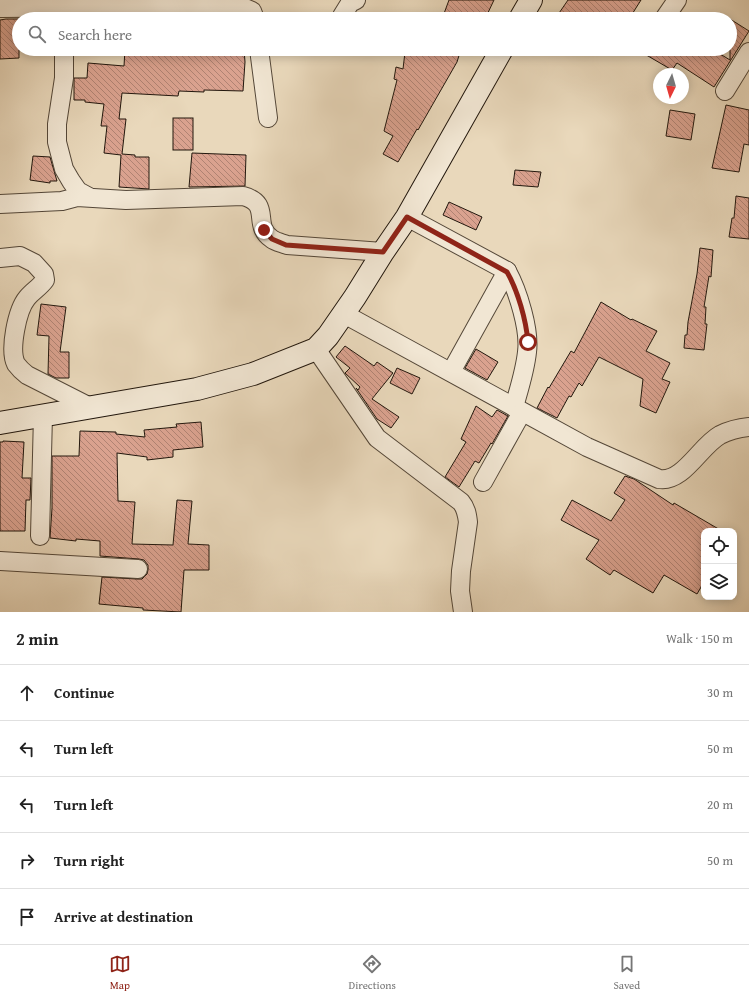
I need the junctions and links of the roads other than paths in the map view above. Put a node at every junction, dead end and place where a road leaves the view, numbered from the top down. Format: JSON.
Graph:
{"nodes":[{"id":1,"x":356,"y":0,"type":"edge"},
{"id":2,"x":531,"y":0,"type":"edge"},
{"id":3,"x":677,"y":0,"type":"edge"},
{"id":4,"x":219,"y":3,"type":"edge"},
{"id":5,"x":0,"y":8,"type":"edge"},
{"id":6,"x":64,"y":9,"type":"edge"},
{"id":7,"x":252,"y":12,"type":"edge"},
{"id":8,"x":344,"y":12,"type":"edge"},
{"id":9,"x":524,"y":12,"type":"edge"},
{"id":10,"x":669,"y":12,"type":"edge"},
{"id":11,"x":749,"y":52,"type":"edge"},
{"id":12,"x":64,"y":56,"type":"edge"},
{"id":13,"x":260,"y":56,"type":"edge"},
{"id":14,"x":498,"y":56,"type":"edge"},
{"id":15,"x":724,"y":90,"type":"dead end"},
{"id":16,"x":268,"y":118,"type":"dead end"},
{"id":17,"x":89,"y":197,"type":"junction"},
{"id":18,"x":0,"y":204,"type":"edge"},
{"id":19,"x":407,"y":217,"type":"junction"},
{"id":20,"x":383,"y":252,"type":"junction"},
{"id":21,"x":0,"y":258,"type":"edge"},
{"id":22,"x":507,"y":272,"type":"junction"},
{"id":23,"x":344,"y":314,"type":"junction"},
{"id":24,"x":316,"y":350,"type":"junction"},
{"id":25,"x":451,"y":372,"type":"junction"},
{"id":26,"x":90,"y":407,"type":"junction"},
{"id":27,"x":518,"y":409,"type":"junction"},
{"id":28,"x":42,"y":415,"type":"junction"},
{"id":29,"x":0,"y":423,"type":"edge"},
{"id":30,"x":749,"y":426,"type":"edge"},
{"id":31,"x":483,"y":482,"type":"dead end"},
{"id":32,"x":40,"y":536,"type":"dead end"},
{"id":33,"x":0,"y":561,"type":"edge"},
{"id":34,"x":138,"y":569,"type":"dead end"},
{"id":35,"x":463,"y":612,"type":"edge"}],
"edges":[{"from":1,"to":8,"type":"street"},
{"from":2,"to":9,"type":"street"},
{"from":3,"to":10,"type":"street"},
{"from":4,"to":6,"type":"street"},
{"from":4,"to":7,"type":"street"},
{"from":5,"to":6,"type":"street"},
{"from":11,"to":15,"type":"street"},
{"from":12,"to":17,"type":"street"},
{"from":13,"to":16,"type":"street"},
{"from":14,"to":19,"type":"street"},
{"from":17,"to":18,"type":"street"},
{"from":17,"to":20,"type":"street"},
{"from":19,"to":20,"type":"street"},
{"from":19,"to":22,"type":"street"},
{"from":20,"to":23,"type":"street"},
{"from":21,"to":26,"type":"street"},
{"from":22,"to":25,"type":"street"},
{"from":22,"to":27,"type":"street"},
{"from":23,"to":24,"type":"street"},
{"from":23,"to":25,"type":"street"},
{"from":24,"to":26,"type":"street"},
{"from":24,"to":35,"type":"street"},
{"from":25,"to":27,"type":"street"},
{"from":26,"to":28,"type":"street"},
{"from":27,"to":30,"type":"street"},
{"from":27,"to":31,"type":"street"},
{"from":28,"to":29,"type":"street"},
{"from":28,"to":32,"type":"street"},
{"from":33,"to":34,"type":"street"}]}
